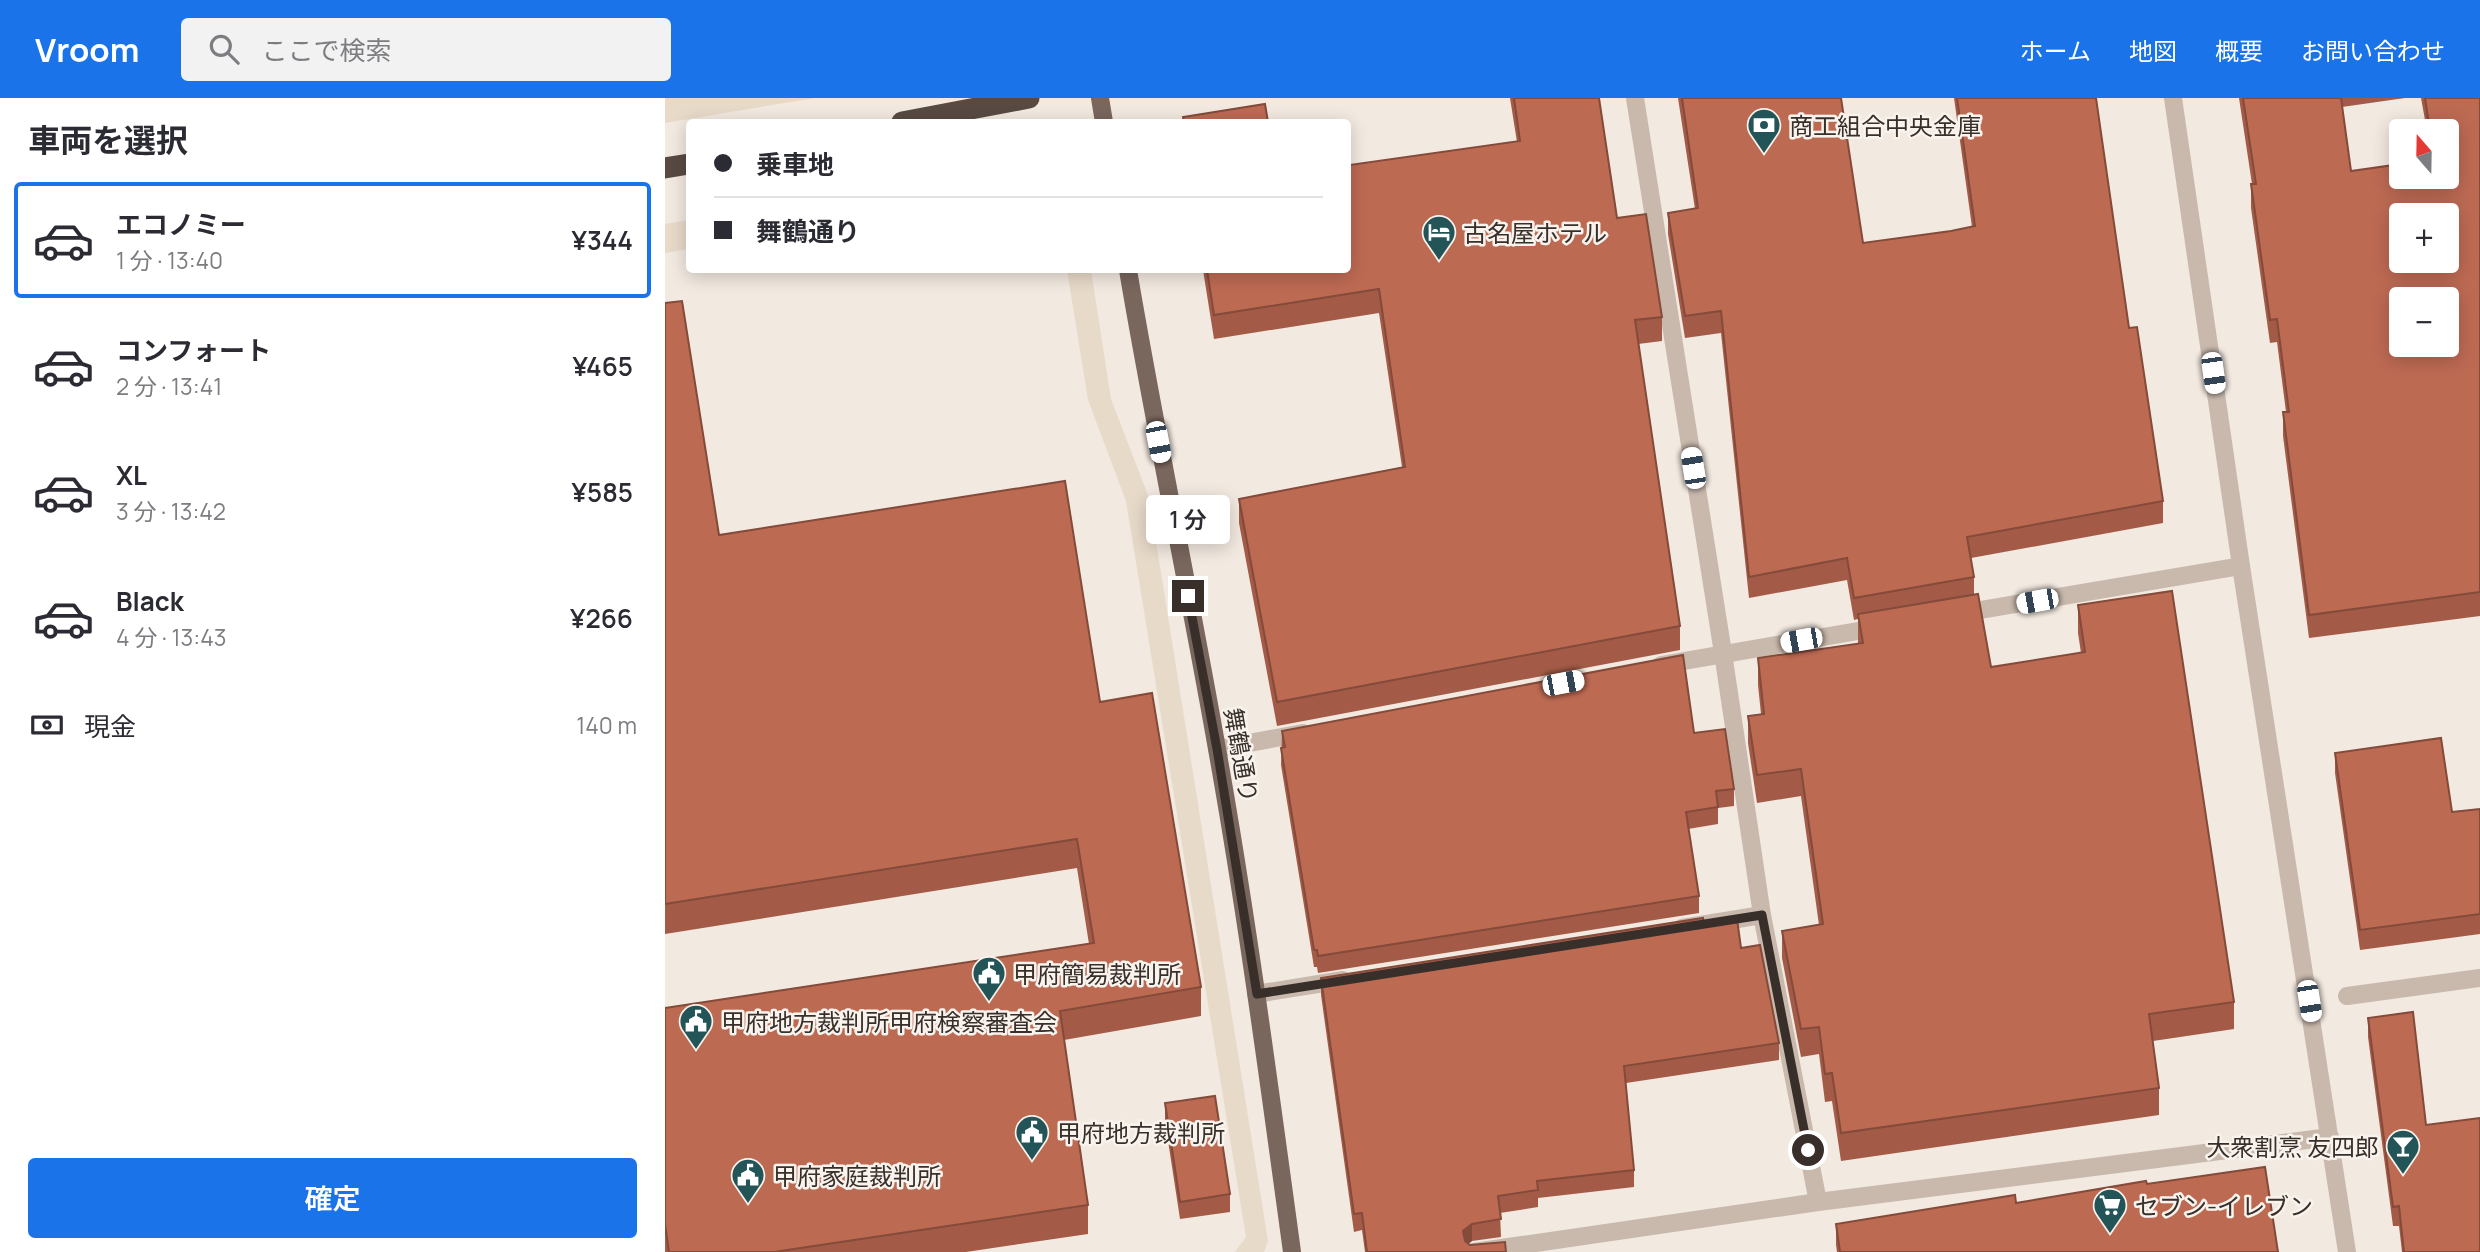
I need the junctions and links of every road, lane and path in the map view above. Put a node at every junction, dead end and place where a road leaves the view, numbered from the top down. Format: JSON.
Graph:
{"nodes":[{"id":1,"x":1029,"y":98,"type":"edge"},
{"id":2,"x":1100,"y":98,"type":"edge"},
{"id":3,"x":1635,"y":98,"type":"edge"},
{"id":4,"x":2173,"y":98,"type":"edge"},
{"id":5,"x":918,"y":119,"type":"edge"},
{"id":6,"x":1104,"y":119,"type":"edge"},
{"id":7,"x":686,"y":164,"type":"edge"},
{"id":8,"x":665,"y":168,"type":"edge"},
{"id":9,"x":1128,"y":273,"type":"edge"},
{"id":10,"x":2241,"y":566,"type":"junction"},
{"id":11,"x":1938,"y":617,"type":"edge"},
{"id":12,"x":1898,"y":624,"type":"edge"},
{"id":13,"x":1723,"y":653,"type":"junction"},
{"id":14,"x":1641,"y":669,"type":"edge"},
{"id":15,"x":1327,"y":728,"type":"edge"},
{"id":16,"x":1217,"y":749,"type":"junction"},
{"id":17,"x":1762,"y":915,"type":"junction"},
{"id":18,"x":1666,"y":930,"type":"edge"},
{"id":19,"x":1366,"y":977,"type":"edge"},
{"id":20,"x":2480,"y":978,"type":"edge"},
{"id":21,"x":1257,"y":994,"type":"junction"},
{"id":22,"x":2347,"y":996,"type":"dead end"},
{"id":23,"x":2330,"y":1137,"type":"junction"},
{"id":24,"x":1818,"y":1202,"type":"junction"},
{"id":25,"x":1292,"y":1252,"type":"edge"},
{"id":26,"x":1474,"y":1252,"type":"edge"},
{"id":27,"x":2347,"y":1252,"type":"edge"}],
"edges":[{"from":1,"to":5,"type":"highway"},
{"from":2,"to":6,"type":"main road"},
{"from":3,"to":13,"type":"street"},
{"from":4,"to":10,"type":"street"},
{"from":7,"to":8,"type":"highway"},
{"from":9,"to":16,"type":"main road","name":"舞鶴通り"},
{"from":10,"to":11,"type":"street"},
{"from":10,"to":23,"type":"street"},
{"from":12,"to":13,"type":"street"},
{"from":13,"to":14,"type":"street"},
{"from":13,"to":17,"type":"street"},
{"from":15,"to":16,"type":"street"},
{"from":16,"to":21,"type":"main road","name":"舞鶴通り"},
{"from":17,"to":18,"type":"street"},
{"from":17,"to":24,"type":"street"},
{"from":19,"to":21,"type":"street"},
{"from":20,"to":22,"type":"street"},
{"from":21,"to":25,"type":"main road","name":"舞鶴通り"},
{"from":23,"to":24,"type":"street"},
{"from":23,"to":27,"type":"street"},
{"from":24,"to":26,"type":"street"}]}
